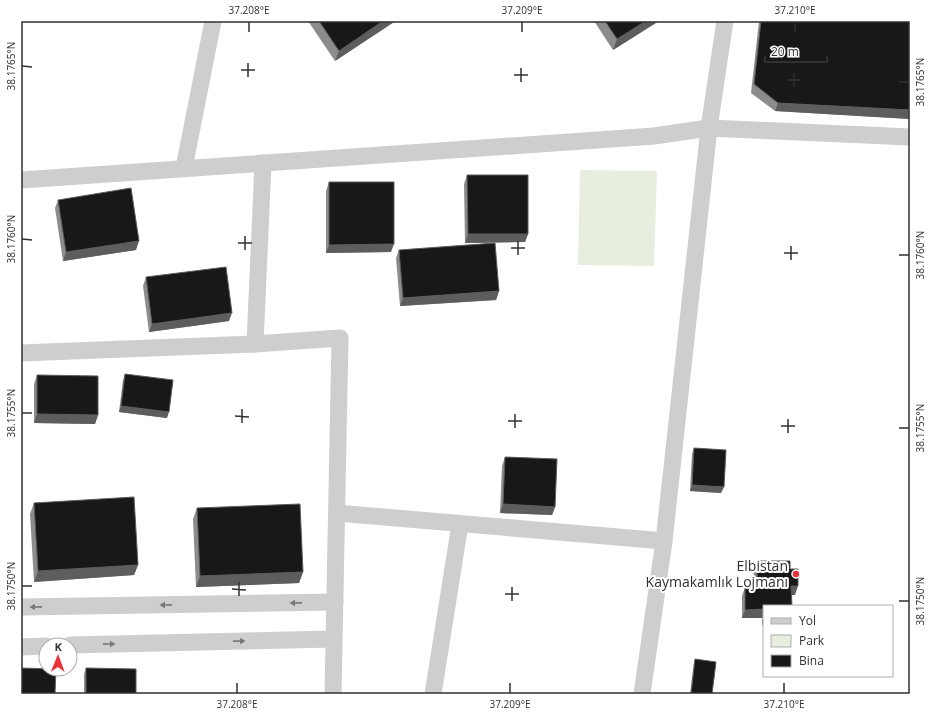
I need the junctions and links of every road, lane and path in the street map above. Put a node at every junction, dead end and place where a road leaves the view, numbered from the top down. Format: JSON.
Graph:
{"nodes":[{"id":1,"x":213,"y":21,"type":"edge"},
{"id":2,"x":725,"y":21,"type":"edge"},
{"id":3,"x":709,"y":128,"type":"junction"},
{"id":4,"x":910,"y":137,"type":"edge"},
{"id":5,"x":263,"y":163,"type":"junction"},
{"id":6,"x":184,"y":168,"type":"junction"},
{"id":7,"x":21,"y":182,"type":"edge"},
{"id":8,"x":255,"y":344,"type":"junction"},
{"id":9,"x":21,"y":353,"type":"edge"},
{"id":10,"x":337,"y":513,"type":"junction"},
{"id":11,"x":460,"y":524,"type":"junction"},
{"id":12,"x":664,"y":541,"type":"junction"},
{"id":13,"x":335,"y":602,"type":"junction"},
{"id":14,"x":21,"y":607,"type":"edge"},
{"id":15,"x":334,"y":639,"type":"junction"},
{"id":16,"x":78,"y":645,"type":"edge"},
{"id":17,"x":21,"y":646,"type":"edge"},
{"id":18,"x":38,"y":646,"type":"edge"},
{"id":19,"x":333,"y":694,"type":"edge"},
{"id":20,"x":433,"y":694,"type":"edge"},
{"id":21,"x":642,"y":694,"type":"edge"}],
"edges":[{"from":1,"to":6,"type":"street"},
{"from":2,"to":3,"type":"street"},
{"from":3,"to":4,"type":"street"},
{"from":3,"to":5,"type":"street"},
{"from":3,"to":12,"type":"street"},
{"from":5,"to":6,"type":"street"},
{"from":5,"to":8,"type":"street"},
{"from":6,"to":7,"type":"street"},
{"from":8,"to":9,"type":"street"},
{"from":8,"to":10,"type":"street"},
{"from":10,"to":11,"type":"street"},
{"from":10,"to":13,"type":"street"},
{"from":11,"to":12,"type":"street"},
{"from":11,"to":20,"type":"street"},
{"from":12,"to":21,"type":"street"},
{"from":13,"to":14,"type":"street","one_way":true},
{"from":13,"to":15,"type":"street"},
{"from":16,"to":15,"type":"street","one_way":true},
{"from":15,"to":19,"type":"street"},
{"from":17,"to":18,"type":"street"}]}
